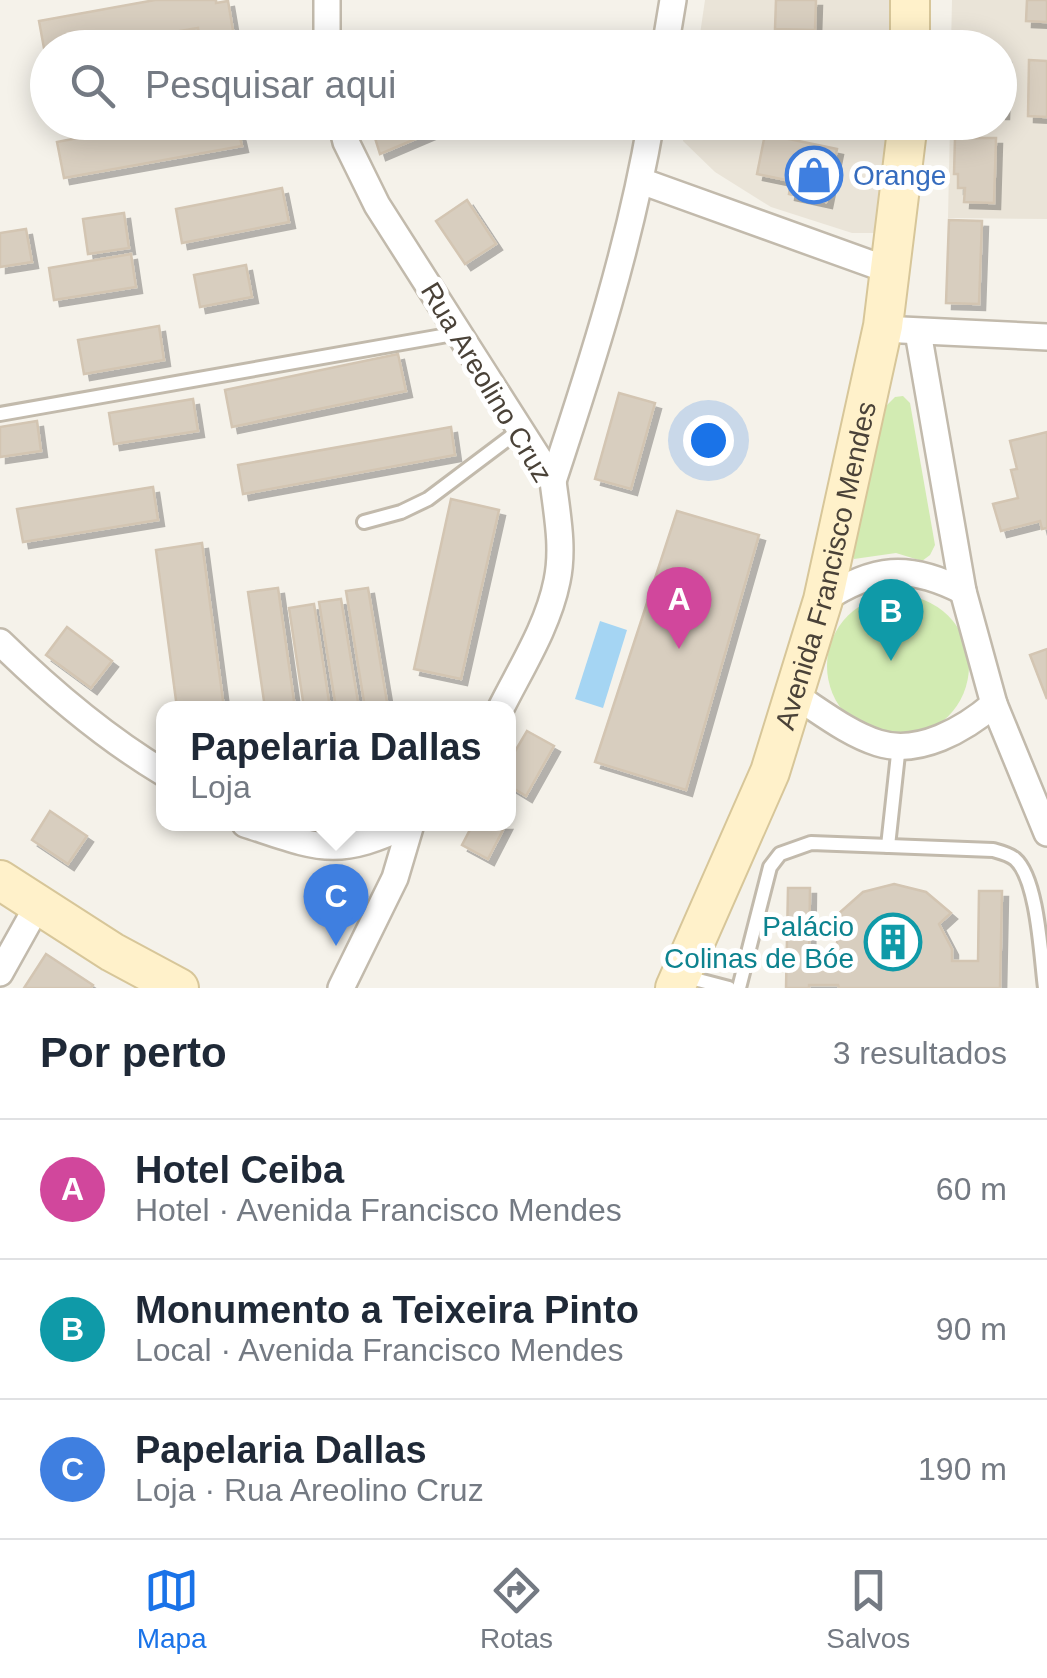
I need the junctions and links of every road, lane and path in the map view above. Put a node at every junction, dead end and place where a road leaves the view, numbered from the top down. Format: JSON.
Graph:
{"nodes":[{"id":1,"x":327,"y":0,"type":"edge"},
{"id":2,"x":673,"y":0,"type":"edge"},
{"id":3,"x":910,"y":0,"type":"edge"},
{"id":4,"x":327,"y":30,"type":"edge"},
{"id":5,"x":667,"y":30,"type":"edge"},
{"id":6,"x":910,"y":30,"type":"edge"},
{"id":7,"x":346,"y":140,"type":"edge"},
{"id":8,"x":648,"y":140,"type":"edge"},
{"id":9,"x":906,"y":140,"type":"edge"},
{"id":10,"x":641,"y":181,"type":"junction"},
{"id":11,"x":891,"y":271,"type":"junction"},
{"id":12,"x":900,"y":329,"type":"junction"},
{"id":13,"x":459,"y":332,"type":"junction"},
{"id":14,"x":1047,"y":337,"type":"edge"},
{"id":15,"x":0,"y":414,"type":"edge"},
{"id":16,"x":521,"y":429,"type":"junction"},
{"id":17,"x":553,"y":481,"type":"junction"},
{"id":18,"x":364,"y":522,"type":"dead end"},
{"id":19,"x":963,"y":591,"type":"junction"},
{"id":20,"x":823,"y":600,"type":"junction"},
{"id":21,"x":0,"y":642,"type":"edge"},
{"id":22,"x":796,"y":696,"type":"junction"},
{"id":23,"x":505,"y":701,"type":"edge"},
{"id":24,"x":994,"y":704,"type":"junction"},
{"id":25,"x":900,"y":745,"type":"junction"},
{"id":26,"x":156,"y":769,"type":"edge"},
{"id":27,"x":267,"y":831,"type":"edge"},
{"id":28,"x":394,"y":831,"type":"edge"},
{"id":29,"x":408,"y":831,"type":"edge"},
{"id":30,"x":1047,"y":833,"type":"edge"},
{"id":31,"x":888,"y":846,"type":"junction"},
{"id":32,"x":0,"y":880,"type":"edge"},
{"id":33,"x":38,"y":905,"type":"junction"},
{"id":34,"x":0,"y":973,"type":"edge"},
{"id":35,"x":678,"y":982,"type":"edge"},
{"id":36,"x":179,"y":988,"type":"edge"},
{"id":37,"x":341,"y":988,"type":"edge"},
{"id":38,"x":730,"y":988,"type":"edge"},
{"id":39,"x":739,"y":988,"type":"edge"},
{"id":40,"x":1045,"y":988,"type":"edge"}],
"edges":[{"from":1,"to":4,"type":"street"},
{"from":2,"to":5,"type":"street"},
{"from":3,"to":6,"type":"main road"},
{"from":7,"to":13,"type":"street","name":"Rua Areolino Cruz"},
{"from":8,"to":10,"type":"street"},
{"from":9,"to":11,"type":"main road","name":"Avenida Francisco Mendes"},
{"from":10,"to":11,"type":"street"},
{"from":10,"to":17,"type":"street"},
{"from":11,"to":12,"type":"main road","name":"Avenida Francisco Mendes"},
{"from":12,"to":14,"type":"street"},
{"from":12,"to":19,"type":"street"},
{"from":12,"to":20,"type":"main road","name":"Avenida Francisco Mendes"},
{"from":13,"to":15,"type":"lane"},
{"from":13,"to":16,"type":"street","name":"Rua Areolino Cruz"},
{"from":16,"to":17,"type":"street","name":"Rua Areolino Cruz"},
{"from":16,"to":18,"type":"lane"},
{"from":17,"to":23,"type":"street","name":"Rua Areolino Cruz"},
{"from":19,"to":20,"type":"street"},
{"from":19,"to":24,"type":"street"},
{"from":20,"to":22,"type":"main road","name":"Avenida Francisco Mendes"},
{"from":21,"to":26,"type":"street"},
{"from":22,"to":25,"type":"street"},
{"from":22,"to":35,"type":"main road","name":"Avenida Francisco Mendes"},
{"from":24,"to":25,"type":"street"},
{"from":24,"to":30,"type":"street"},
{"from":25,"to":31,"type":"lane"},
{"from":27,"to":28,"type":"street"},
{"from":29,"to":37,"type":"street"},
{"from":31,"to":39,"type":"lane"},
{"from":31,"to":40,"type":"lane"},
{"from":32,"to":33,"type":"main road"},
{"from":33,"to":34,"type":"street"},
{"from":33,"to":36,"type":"main road"},
{"from":35,"to":38,"type":"lane"}]}
